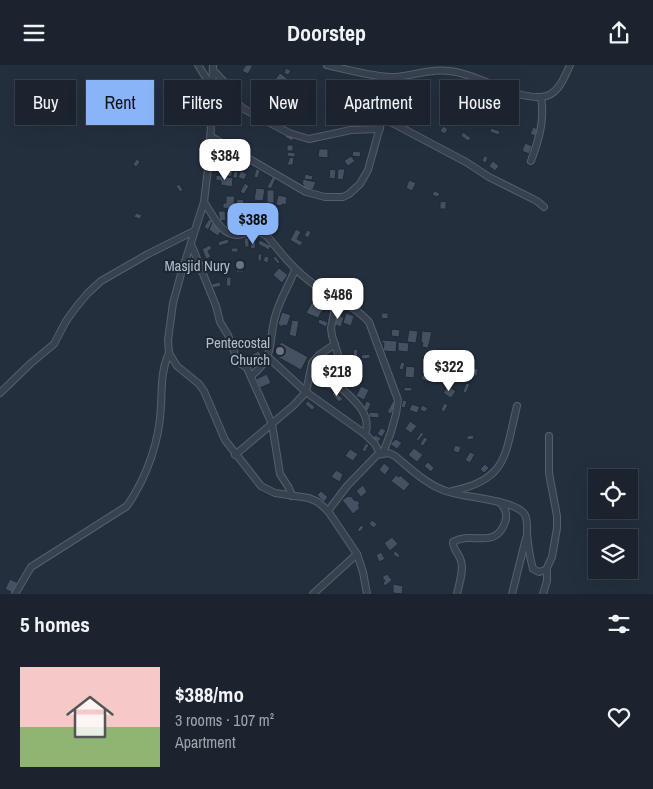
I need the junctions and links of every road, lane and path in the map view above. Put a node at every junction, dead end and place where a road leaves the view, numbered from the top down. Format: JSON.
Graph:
{"nodes":[{"id":1,"x":198,"y":65,"type":"edge"},
{"id":2,"x":327,"y":65,"type":"edge"},
{"id":3,"x":570,"y":65,"type":"edge"},
{"id":4,"x":213,"y":68,"type":"edge"},
{"id":5,"x":394,"y":77,"type":"junction"},
{"id":6,"x":208,"y":80,"type":"edge"},
{"id":7,"x":393,"y":80,"type":"edge"},
{"id":8,"x":542,"y":97,"type":"junction"},
{"id":9,"x":210,"y":125,"type":"edge"},
{"id":10,"x":381,"y":125,"type":"edge"},
{"id":11,"x":396,"y":125,"type":"edge"},
{"id":12,"x":380,"y":129,"type":"junction"},
{"id":13,"x":210,"y":136,"type":"junction"},
{"id":14,"x":531,"y":161,"type":"dead end"},
{"id":15,"x":204,"y":202,"type":"junction"},
{"id":16,"x":544,"y":207,"type":"dead end"},
{"id":17,"x":194,"y":231,"type":"junction"},
{"id":18,"x":190,"y":244,"type":"junction"},
{"id":19,"x":295,"y":270,"type":"junction"},
{"id":20,"x":337,"y":298,"type":"junction"},
{"id":21,"x":335,"y":344,"type":"junction"},
{"id":22,"x":169,"y":353,"type":"junction"},
{"id":23,"x":268,"y":357,"type":"junction"},
{"id":24,"x":251,"y":376,"type":"junction"},
{"id":25,"x":306,"y":392,"type":"junction"},
{"id":26,"x":0,"y":393,"type":"edge"},
{"id":27,"x":517,"y":406,"type":"dead end"},
{"id":28,"x":272,"y":424,"type":"junction"},
{"id":29,"x":365,"y":434,"type":"junction"},
{"id":30,"x":549,"y":436,"type":"dead end"},
{"id":31,"x":382,"y":453,"type":"junction"},
{"id":32,"x":235,"y":455,"type":"junction"},
{"id":33,"x":448,"y":492,"type":"junction"},
{"id":34,"x":292,"y":496,"type":"junction"},
{"id":35,"x":499,"y":502,"type":"junction"},
{"id":36,"x":328,"y":511,"type":"junction"},
{"id":37,"x":527,"y":534,"type":"junction"},
{"id":38,"x":356,"y":554,"type":"junction"},
{"id":39,"x":546,"y":571,"type":"junction"},
{"id":40,"x":15,"y":594,"type":"edge"},
{"id":41,"x":313,"y":594,"type":"edge"},
{"id":42,"x":367,"y":594,"type":"edge"},
{"id":43,"x":457,"y":594,"type":"edge"},
{"id":44,"x":512,"y":594,"type":"edge"},
{"id":45,"x":544,"y":594,"type":"edge"}],
"edges":[{"from":1,"to":6,"type":"street"},
{"from":2,"to":5,"type":"street"},
{"from":3,"to":8,"type":"street"},
{"from":4,"to":12,"type":"street"},
{"from":5,"to":7,"type":"street"},
{"from":5,"to":8,"type":"street"},
{"from":8,"to":14,"type":"street"},
{"from":9,"to":13,"type":"street"},
{"from":10,"to":12,"type":"street"},
{"from":11,"to":16,"type":"street"},
{"from":12,"to":13,"type":"street"},
{"from":13,"to":15,"type":"street"},
{"from":15,"to":17,"type":"street"},
{"from":15,"to":19,"type":"street"},
{"from":17,"to":18,"type":"street"},
{"from":17,"to":26,"type":"street"},
{"from":18,"to":22,"type":"street"},
{"from":18,"to":24,"type":"street"},
{"from":19,"to":20,"type":"street"},
{"from":19,"to":23,"type":"street"},
{"from":20,"to":21,"type":"street"},
{"from":20,"to":31,"type":"street"},
{"from":21,"to":25,"type":"street"},
{"from":21,"to":29,"type":"street"},
{"from":22,"to":32,"type":"street"},
{"from":22,"to":40,"type":"street"},
{"from":23,"to":24,"type":"street"},
{"from":23,"to":25,"type":"street"},
{"from":24,"to":28,"type":"street"},
{"from":25,"to":28,"type":"street"},
{"from":25,"to":29,"type":"street"},
{"from":27,"to":33,"type":"street"},
{"from":28,"to":32,"type":"street"},
{"from":28,"to":34,"type":"street"},
{"from":29,"to":31,"type":"street"},
{"from":30,"to":39,"type":"street"},
{"from":31,"to":33,"type":"street"},
{"from":31,"to":36,"type":"street"},
{"from":32,"to":34,"type":"street"},
{"from":33,"to":35,"type":"street"},
{"from":34,"to":36,"type":"street"},
{"from":35,"to":37,"type":"street"},
{"from":35,"to":43,"type":"street"},
{"from":36,"to":38,"type":"street"},
{"from":37,"to":39,"type":"street"},
{"from":37,"to":44,"type":"street"},
{"from":38,"to":41,"type":"street"},
{"from":38,"to":42,"type":"street"},
{"from":39,"to":45,"type":"street"}]}
